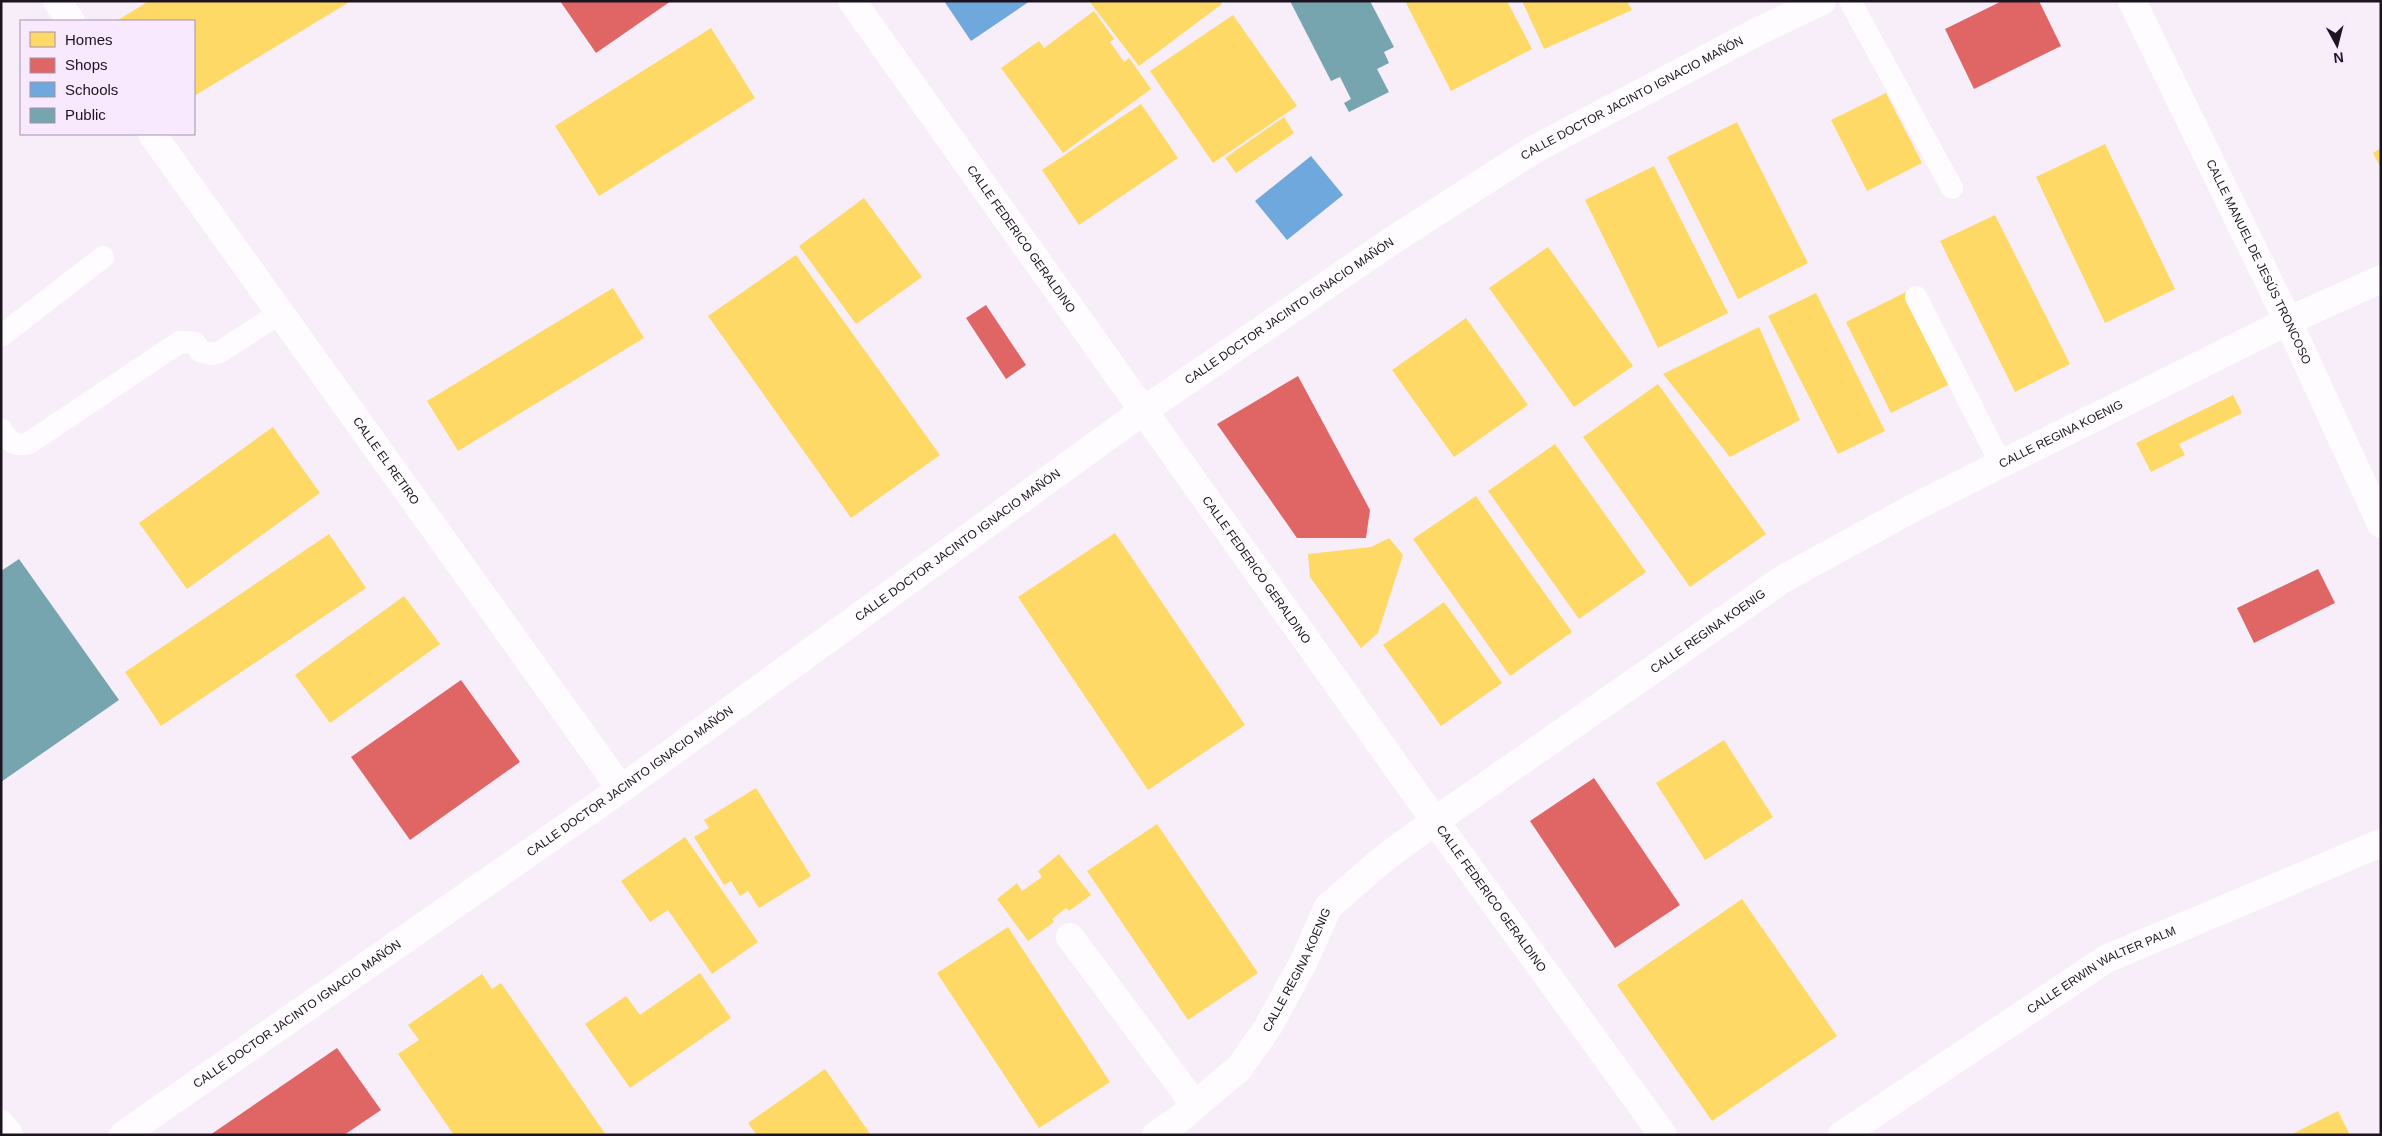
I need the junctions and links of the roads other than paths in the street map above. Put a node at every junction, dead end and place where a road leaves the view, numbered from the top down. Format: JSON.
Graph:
{"nodes":[{"id":1,"x":57,"y":1,"type":"edge"},
{"id":2,"x":852,"y":1,"type":"edge"},
{"id":3,"x":1822,"y":1,"type":"edge"},
{"id":4,"x":1850,"y":1,"type":"edge"},
{"id":5,"x":2132,"y":1,"type":"edge"},
{"id":6,"x":70,"y":20,"type":"edge"},
{"id":7,"x":153,"y":135,"type":"edge"},
{"id":8,"x":1952,"y":188,"type":"dead end"},
{"id":9,"x":103,"y":258,"type":"dead end"},
{"id":10,"x":2381,"y":279,"type":"edge"},
{"id":11,"x":1916,"y":297,"type":"dead end"},
{"id":12,"x":280,"y":313,"type":"junction"},
{"id":13,"x":2288,"y":321,"type":"junction"},
{"id":14,"x":1,"y":336,"type":"edge"},
{"id":15,"x":1144,"y":411,"type":"junction"},
{"id":16,"x":1,"y":429,"type":"edge"},
{"id":17,"x":2001,"y":464,"type":"junction"},
{"id":18,"x":2381,"y":524,"type":"edge"},
{"id":19,"x":621,"y":789,"type":"junction"},
{"id":20,"x":1435,"y":821,"type":"junction"},
{"id":21,"x":2381,"y":843,"type":"edge"},
{"id":22,"x":1070,"y":937,"type":"dead end"},
{"id":23,"x":1195,"y":1105,"type":"junction"},
{"id":24,"x":1,"y":1124,"type":"edge"},
{"id":25,"x":9,"y":1135,"type":"edge"},
{"id":26,"x":123,"y":1135,"type":"edge"},
{"id":27,"x":1156,"y":1135,"type":"edge"},
{"id":28,"x":1663,"y":1135,"type":"edge"},
{"id":29,"x":1842,"y":1135,"type":"edge"}],
"edges":[{"from":1,"to":6,"type":"street"},
{"from":2,"to":15,"type":"street","name":"CALLE FEDERICO GERALDINO"},
{"from":3,"to":15,"type":"street","name":"CALLE DOCTOR JACINTO IGNACIO MAÑÓN"},
{"from":4,"to":8,"type":"lane"},
{"from":5,"to":13,"type":"street","name":"CALLE MANUEL DE JESÚS TRONCOSO"},
{"from":7,"to":12,"type":"street","name":"CALLE EL RETIRO"},
{"from":9,"to":14,"type":"lane"},
{"from":10,"to":13,"type":"street","name":"CALLE REGINA KOENIG"},
{"from":11,"to":17,"type":"lane"},
{"from":12,"to":16,"type":"lane"},
{"from":12,"to":19,"type":"street","name":"CALLE EL RETIRO"},
{"from":13,"to":17,"type":"street","name":"CALLE REGINA KOENIG"},
{"from":13,"to":18,"type":"street","name":"CALLE MANUEL DE JESÚS TRONCOSO"},
{"from":15,"to":19,"type":"street","name":"CALLE DOCTOR JACINTO IGNACIO MAÑÓN"},
{"from":15,"to":20,"type":"street","name":"CALLE FEDERICO GERALDINO"},
{"from":17,"to":20,"type":"street","name":"CALLE REGINA KOENIG"},
{"from":19,"to":26,"type":"street","name":"CALLE DOCTOR JACINTO IGNACIO MAÑÓN"},
{"from":20,"to":23,"type":"street","name":"CALLE REGINA KOENIG"},
{"from":20,"to":28,"type":"street","name":"CALLE FEDERICO GERALDINO"},
{"from":21,"to":29,"type":"street","name":"CALLE ERWIN WALTER PALM"},
{"from":22,"to":23,"type":"street"},
{"from":23,"to":27,"type":"street","name":"CALLE REGINA KOENIG"},
{"from":24,"to":25,"type":"street"}]}
